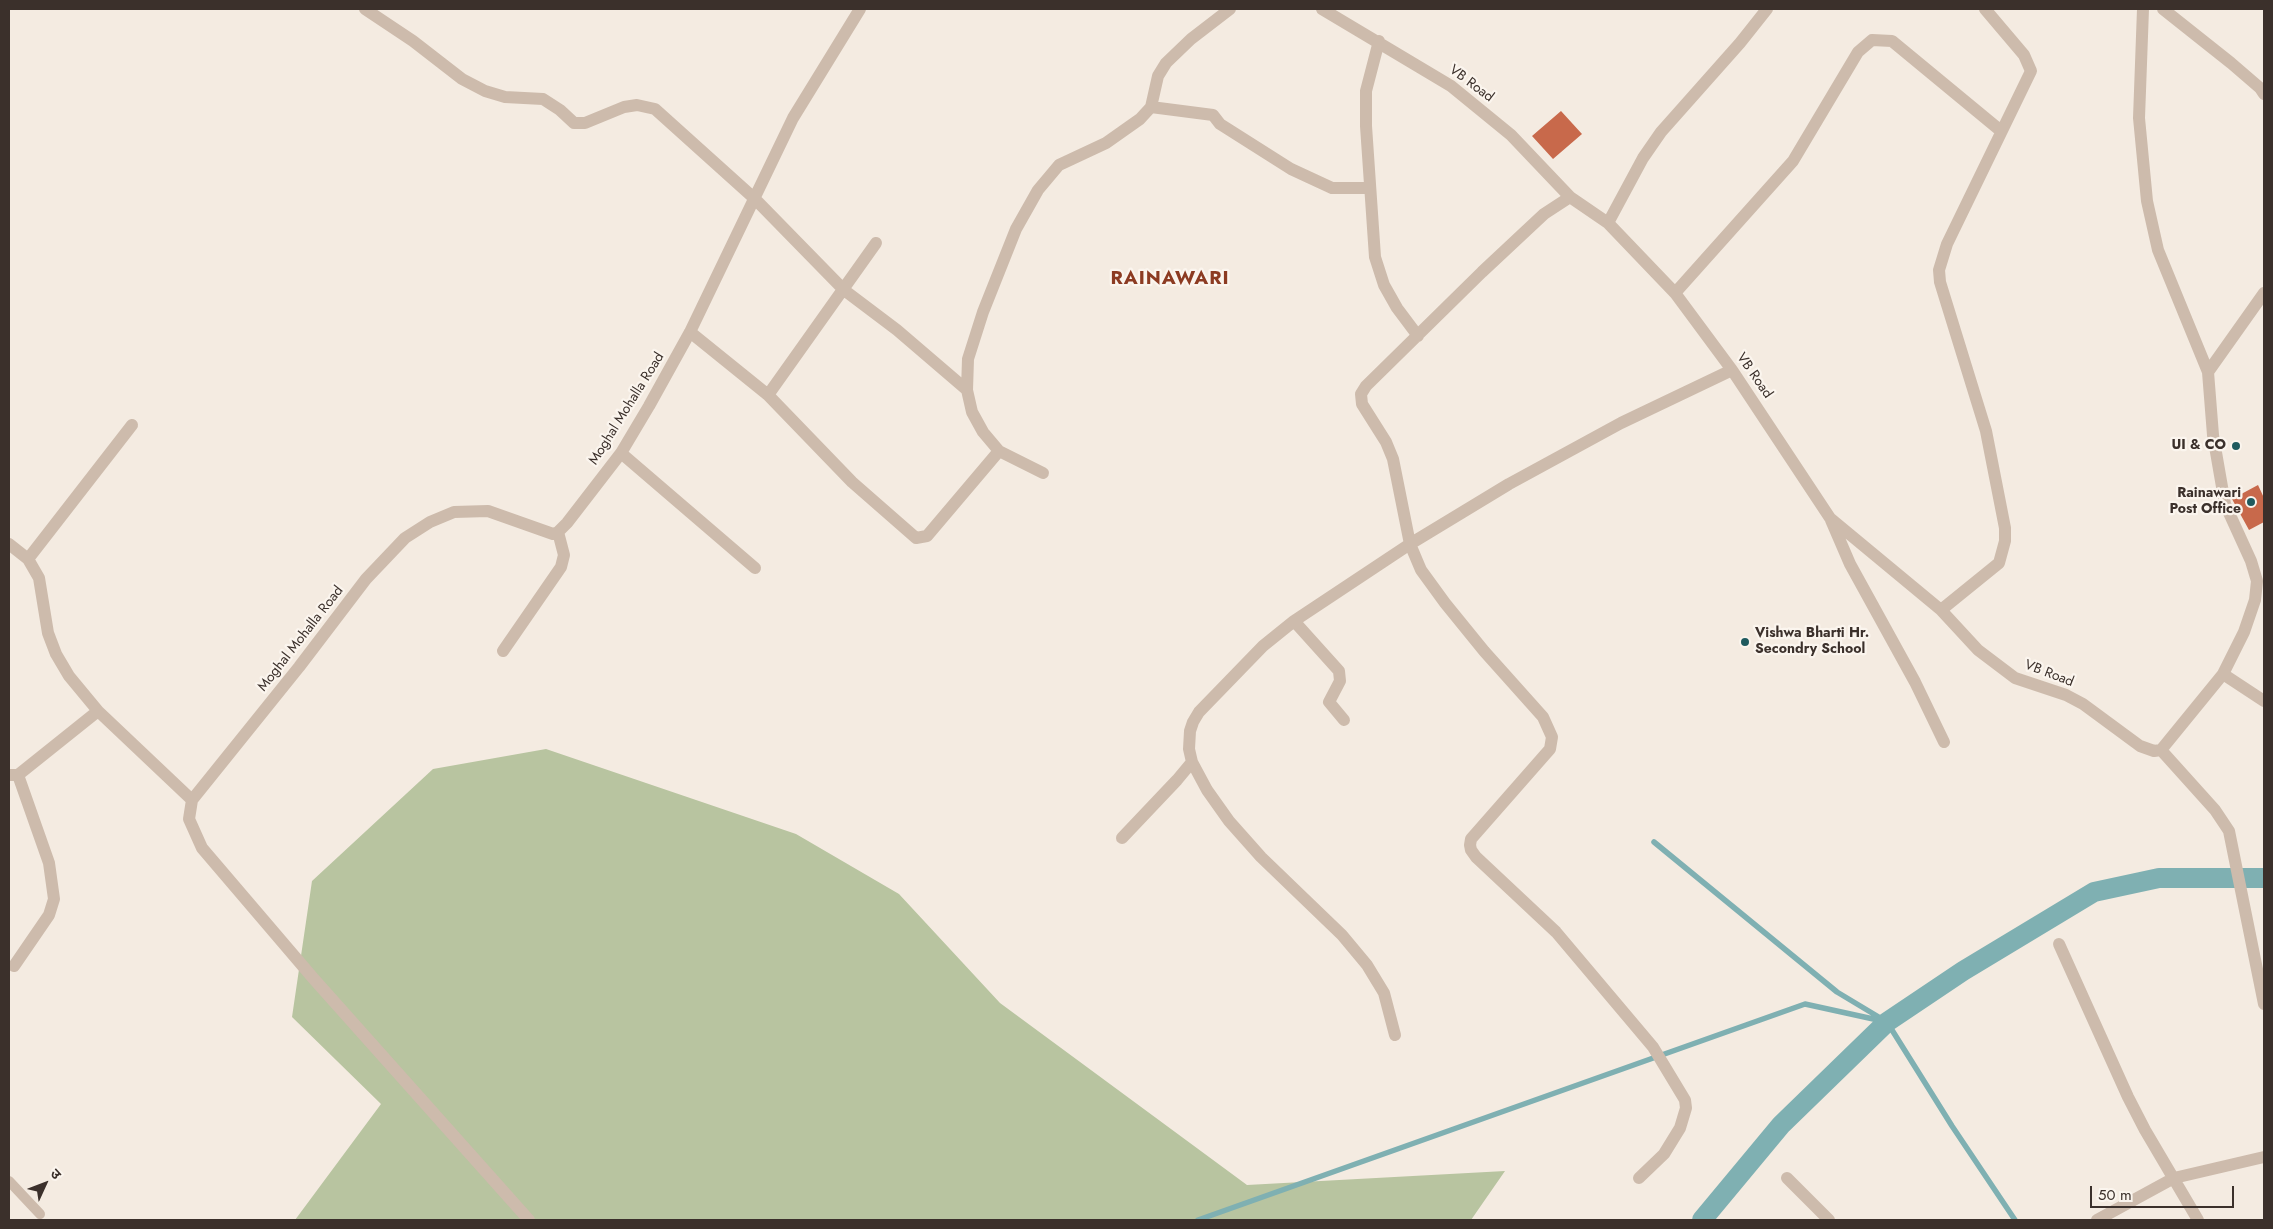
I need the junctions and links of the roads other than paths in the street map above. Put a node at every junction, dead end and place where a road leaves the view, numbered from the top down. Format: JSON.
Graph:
{"nodes":[{"id":1,"x":365,"y":9,"type":"edge"},
{"id":2,"x":860,"y":9,"type":"edge"},
{"id":3,"x":1230,"y":9,"type":"edge"},
{"id":4,"x":1322,"y":9,"type":"edge"},
{"id":5,"x":1767,"y":9,"type":"edge"},
{"id":6,"x":1985,"y":9,"type":"edge"},
{"id":7,"x":2143,"y":9,"type":"edge"},
{"id":8,"x":2162,"y":9,"type":"edge"},
{"id":9,"x":1379,"y":41,"type":"junction"},
{"id":10,"x":2264,"y":94,"type":"edge"},
{"id":11,"x":1151,"y":108,"type":"junction"},
{"id":12,"x":2001,"y":131,"type":"junction"},
{"id":13,"x":1370,"y":188,"type":"junction"},
{"id":14,"x":1570,"y":196,"type":"junction"},
{"id":15,"x":755,"y":199,"type":"junction"},
{"id":16,"x":1608,"y":223,"type":"junction"},
{"id":17,"x":876,"y":243,"type":"dead end"},
{"id":18,"x":844,"y":290,"type":"junction"},
{"id":19,"x":1674,"y":293,"type":"junction"},
{"id":20,"x":2264,"y":293,"type":"edge"},
{"id":21,"x":690,"y":332,"type":"junction"},
{"id":22,"x":1418,"y":336,"type":"junction"},
{"id":23,"x":1732,"y":370,"type":"junction"},
{"id":24,"x":2208,"y":372,"type":"junction"},
{"id":25,"x":968,"y":390,"type":"junction"},
{"id":26,"x":768,"y":395,"type":"junction"},
{"id":27,"x":132,"y":425,"type":"dead end"},
{"id":28,"x":999,"y":451,"type":"junction"},
{"id":29,"x":621,"y":453,"type":"junction"},
{"id":30,"x":1043,"y":473,"type":"dead end"},
{"id":31,"x":1830,"y":518,"type":"junction"},
{"id":32,"x":558,"y":532,"type":"junction"},
{"id":33,"x":9,"y":544,"type":"edge"},
{"id":34,"x":1410,"y":544,"type":"junction"},
{"id":35,"x":28,"y":559,"type":"junction"},
{"id":36,"x":755,"y":568,"type":"dead end"},
{"id":37,"x":2261,"y":583,"type":"edge"},
{"id":38,"x":1941,"y":610,"type":"junction"},
{"id":39,"x":1294,"y":621,"type":"junction"},
{"id":40,"x":503,"y":651,"type":"dead end"},
{"id":41,"x":2224,"y":674,"type":"junction"},
{"id":42,"x":2264,"y":701,"type":"edge"},
{"id":43,"x":98,"y":711,"type":"junction"},
{"id":44,"x":1344,"y":720,"type":"dead end"},
{"id":45,"x":1944,"y":742,"type":"dead end"},
{"id":46,"x":2161,"y":750,"type":"junction"},
{"id":47,"x":1192,"y":762,"type":"junction"},
{"id":48,"x":13,"y":775,"type":"edge"},
{"id":49,"x":192,"y":800,"type":"junction"},
{"id":50,"x":1122,"y":838,"type":"dead end"},
{"id":51,"x":2059,"y":944,"type":"dead end"},
{"id":52,"x":14,"y":966,"type":"dead end"},
{"id":53,"x":2264,"y":1004,"type":"edge"},
{"id":54,"x":1395,"y":1035,"type":"dead end"},
{"id":55,"x":2264,"y":1157,"type":"edge"},
{"id":56,"x":1640,"y":1178,"type":"dead end"},
{"id":57,"x":1787,"y":1178,"type":"dead end"},
{"id":58,"x":2174,"y":1178,"type":"junction"},
{"id":59,"x":9,"y":1181,"type":"edge"},
{"id":60,"x":40,"y":1214,"type":"dead end"},
{"id":61,"x":529,"y":1220,"type":"edge"},
{"id":62,"x":1829,"y":1220,"type":"edge"},
{"id":63,"x":2097,"y":1220,"type":"edge"},
{"id":64,"x":2198,"y":1220,"type":"edge"}],
"edges":[{"from":1,"to":15,"type":"street"},
{"from":2,"to":15,"type":"street","name":"Moghal Mohalla Road"},
{"from":3,"to":11,"type":"street"},
{"from":4,"to":9,"type":"street","name":"VB Road"},
{"from":5,"to":16,"type":"street"},
{"from":6,"to":12,"type":"street"},
{"from":7,"to":24,"type":"street"},
{"from":8,"to":10,"type":"street"},
{"from":9,"to":13,"type":"street"},
{"from":9,"to":14,"type":"street","name":"VB Road"},
{"from":11,"to":13,"type":"street"},
{"from":11,"to":25,"type":"street"},
{"from":12,"to":19,"type":"street"},
{"from":12,"to":38,"type":"street"},
{"from":13,"to":22,"type":"street"},
{"from":14,"to":16,"type":"street","name":"VB Road"},
{"from":14,"to":22,"type":"street"},
{"from":15,"to":18,"type":"street"},
{"from":15,"to":21,"type":"street","name":"Moghal Mohalla Road"},
{"from":16,"to":19,"type":"street","name":"VB Road"},
{"from":17,"to":18,"type":"street"},
{"from":18,"to":25,"type":"street"},
{"from":18,"to":26,"type":"street"},
{"from":19,"to":23,"type":"street","name":"VB Road"},
{"from":20,"to":24,"type":"street"},
{"from":21,"to":26,"type":"street"},
{"from":21,"to":29,"type":"street","name":"Moghal Mohalla Road"},
{"from":22,"to":34,"type":"street"},
{"from":23,"to":31,"type":"street","name":"VB Road"},
{"from":23,"to":34,"type":"street"},
{"from":24,"to":37,"type":"street"},
{"from":25,"to":28,"type":"street"},
{"from":26,"to":28,"type":"street"},
{"from":27,"to":35,"type":"street"},
{"from":28,"to":30,"type":"street"},
{"from":29,"to":32,"type":"street","name":"Moghal Mohalla Road"},
{"from":29,"to":36,"type":"street"},
{"from":31,"to":38,"type":"street","name":"VB Road"},
{"from":31,"to":45,"type":"street"},
{"from":32,"to":40,"type":"street"},
{"from":32,"to":49,"type":"street","name":"Moghal Mohalla Road"},
{"from":33,"to":35,"type":"street"},
{"from":34,"to":39,"type":"street"},
{"from":34,"to":56,"type":"street"},
{"from":35,"to":43,"type":"street"},
{"from":37,"to":41,"type":"street"},
{"from":38,"to":46,"type":"street","name":"VB Road"},
{"from":39,"to":44,"type":"street"},
{"from":39,"to":47,"type":"street"},
{"from":41,"to":42,"type":"street"},
{"from":41,"to":46,"type":"street"},
{"from":43,"to":48,"type":"street"},
{"from":43,"to":49,"type":"street"},
{"from":46,"to":53,"type":"street"},
{"from":47,"to":50,"type":"street"},
{"from":47,"to":54,"type":"street"},
{"from":48,"to":52,"type":"street"},
{"from":49,"to":61,"type":"street"},
{"from":51,"to":58,"type":"street"},
{"from":55,"to":58,"type":"street"},
{"from":57,"to":62,"type":"street"},
{"from":58,"to":63,"type":"street"},
{"from":58,"to":64,"type":"street"},
{"from":59,"to":60,"type":"lane"}]}
